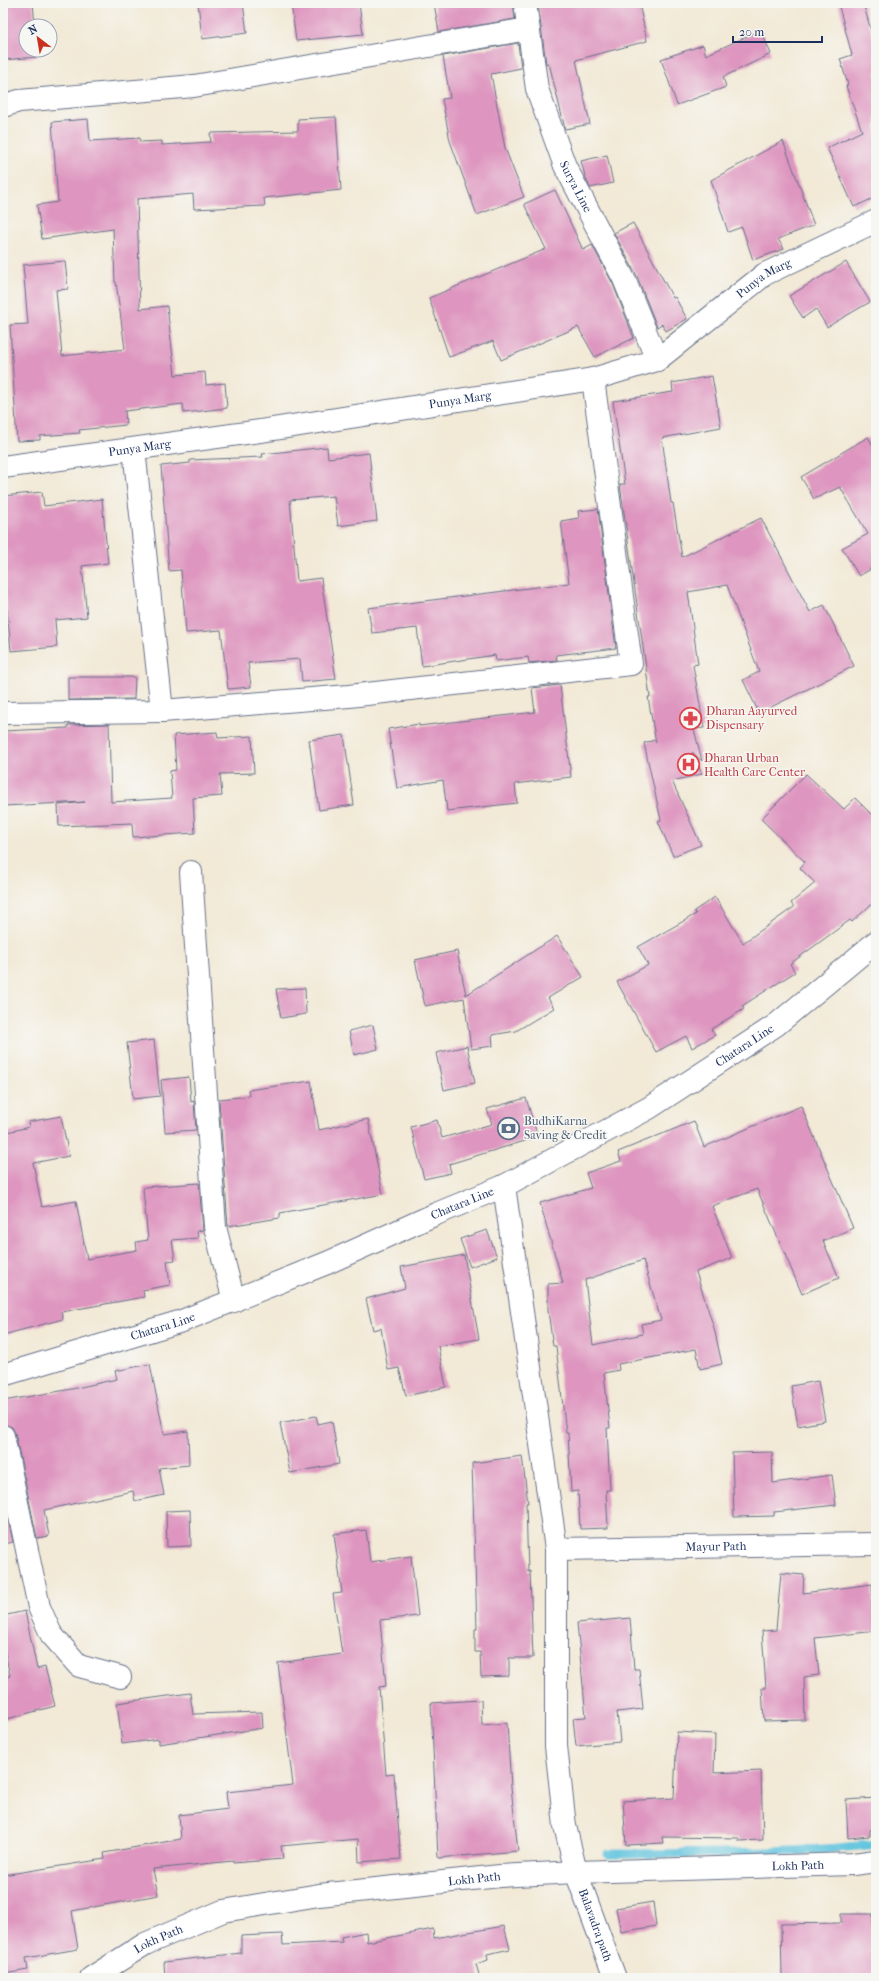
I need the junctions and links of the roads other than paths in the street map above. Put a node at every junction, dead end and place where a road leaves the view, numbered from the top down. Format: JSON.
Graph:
{"nodes":[{"id":1,"x":525,"y":3,"type":"edge"},
{"id":2,"x":528,"y":29,"type":"junction"},
{"id":3,"x":3,"y":106,"type":"edge"},
{"id":4,"x":876,"y":221,"type":"edge"},
{"id":5,"x":656,"y":360,"type":"junction"},
{"id":6,"x":593,"y":379,"type":"junction"},
{"id":7,"x":134,"y":449,"type":"junction"},
{"id":8,"x":3,"y":467,"type":"edge"},
{"id":9,"x":162,"y":711,"type":"junction"},
{"id":10,"x":3,"y":712,"type":"edge"},
{"id":11,"x":191,"y":872,"type":"dead end"},
{"id":12,"x":876,"y":942,"type":"edge"},
{"id":13,"x":504,"y":1186,"type":"junction"},
{"id":14,"x":234,"y":1301,"type":"junction"},
{"id":15,"x":3,"y":1375,"type":"edge"},
{"id":16,"x":3,"y":1436,"type":"edge"},
{"id":17,"x":876,"y":1544,"type":"edge"},
{"id":18,"x":556,"y":1549,"type":"junction"},
{"id":19,"x":120,"y":1677,"type":"dead end"},
{"id":20,"x":876,"y":1861,"type":"edge"},
{"id":21,"x":576,"y":1872,"type":"junction"},
{"id":22,"x":91,"y":1978,"type":"edge"},
{"id":23,"x":615,"y":1978,"type":"edge"}],
"edges":[{"from":1,"to":2,"type":"street","name":"Surya Line"},
{"from":2,"to":3,"type":"street"},
{"from":2,"to":5,"type":"street","name":"Surya Line"},
{"from":4,"to":5,"type":"street","name":"Punya Marg"},
{"from":5,"to":6,"type":"street","name":"Punya Marg"},
{"from":6,"to":7,"type":"street","name":"Punya Marg"},
{"from":6,"to":9,"type":"street"},
{"from":7,"to":8,"type":"street","name":"Punya Marg"},
{"from":7,"to":9,"type":"street"},
{"from":9,"to":10,"type":"street"},
{"from":11,"to":14,"type":"street"},
{"from":12,"to":13,"type":"street","name":"Chatara Line"},
{"from":13,"to":14,"type":"street","name":"Chatara Line"},
{"from":13,"to":18,"type":"street","name":"Balavadra path"},
{"from":14,"to":15,"type":"street","name":"Chatara Line"},
{"from":16,"to":19,"type":"street"},
{"from":17,"to":18,"type":"street","name":"Mayur Path"},
{"from":18,"to":21,"type":"street","name":"Balavadra path"},
{"from":20,"to":21,"type":"street","name":"Lokh Path"},
{"from":21,"to":22,"type":"street","name":"Lokh Path"},
{"from":21,"to":23,"type":"street","name":"Balavadra path"}]}
